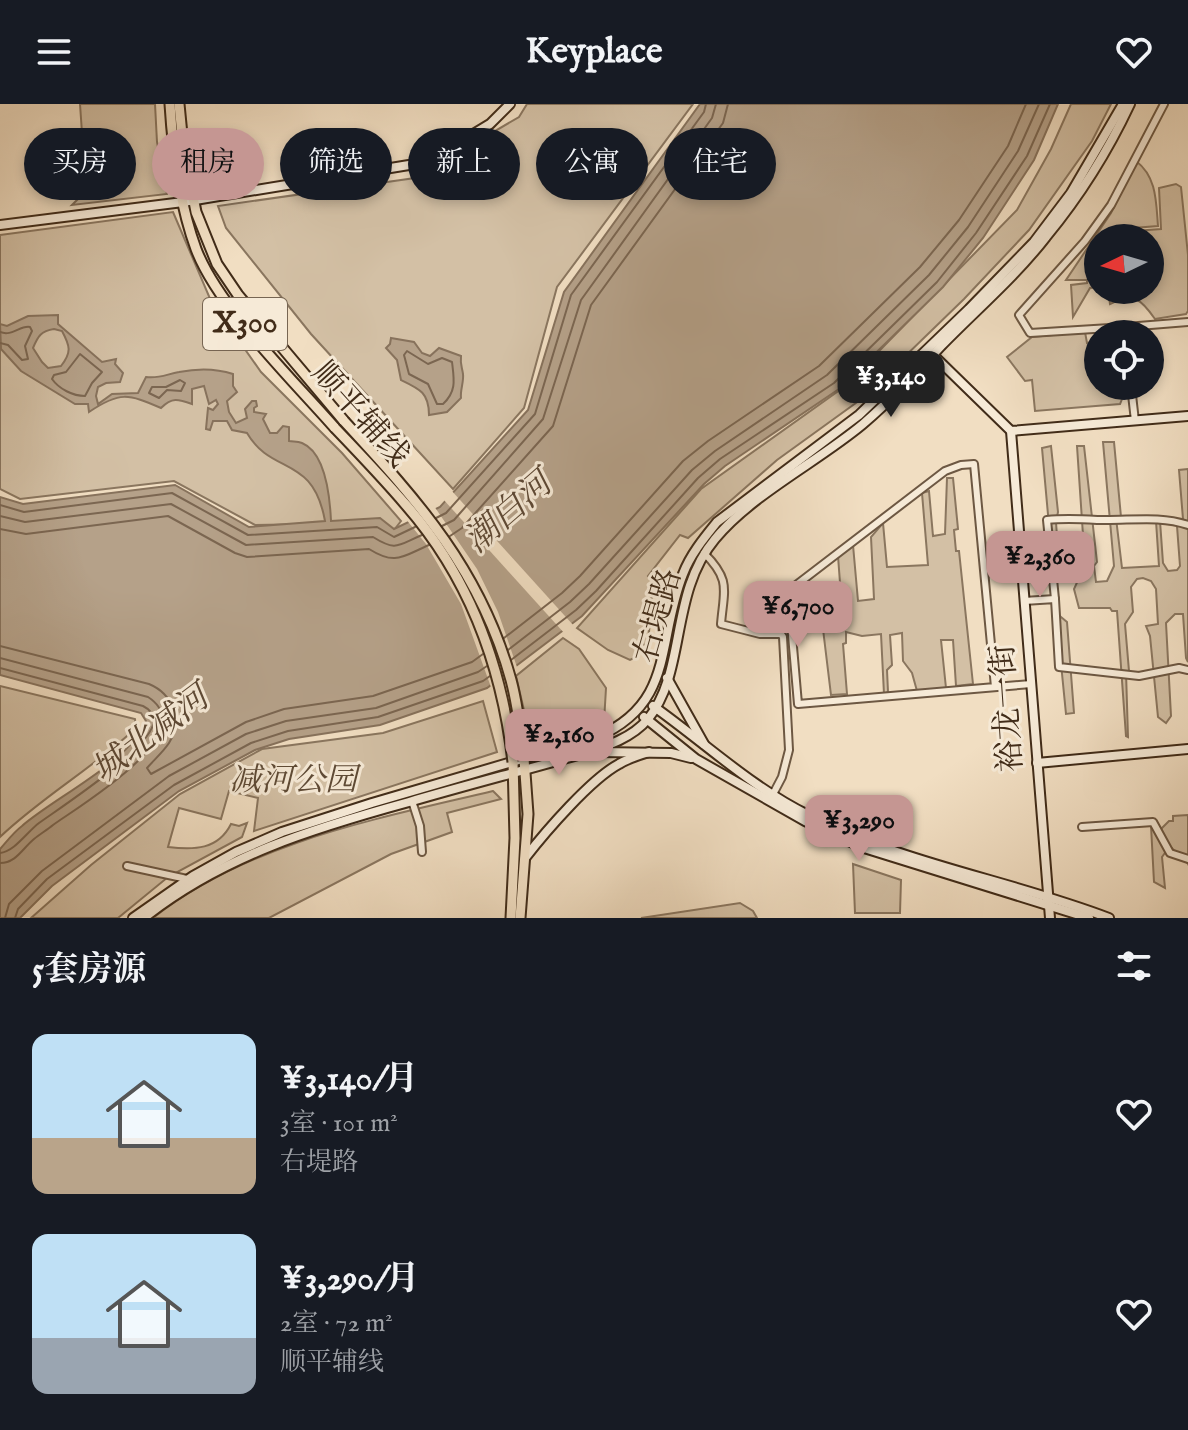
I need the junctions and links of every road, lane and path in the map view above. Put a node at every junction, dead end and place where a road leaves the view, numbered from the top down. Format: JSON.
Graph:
{"nodes":[{"id":1,"x":170,"y":104,"type":"edge"},
{"id":2,"x":179,"y":104,"type":"edge"},
{"id":3,"x":510,"y":104,"type":"edge"},
{"id":4,"x":1123,"y":104,"type":"edge"},
{"id":5,"x":1130,"y":104,"type":"edge"},
{"id":6,"x":1164,"y":104,"type":"edge"},
{"id":7,"x":189,"y":201,"type":"junction"},
{"id":8,"x":0,"y":225,"type":"edge"},
{"id":9,"x":1188,"y":322,"type":"edge"},
{"id":10,"x":1164,"y":325,"type":"edge"},
{"id":11,"x":1084,"y":331,"type":"edge"},
{"id":12,"x":930,"y":352,"type":"junction"},
{"id":13,"x":1133,"y":400,"type":"edge"},
{"id":14,"x":1188,"y":416,"type":"edge"},
{"id":15,"x":1135,"y":421,"type":"junction"},
{"id":16,"x":339,"y":425,"type":"junction"},
{"id":17,"x":1011,"y":431,"type":"junction"},
{"id":18,"x":1188,"y":525,"type":"edge"},
{"id":19,"x":704,"y":553,"type":"junction"},
{"id":20,"x":1055,"y":599,"type":"junction"},
{"id":21,"x":1024,"y":601,"type":"junction"},
{"id":22,"x":1188,"y":670,"type":"edge"},
{"id":23,"x":667,"y":678,"type":"junction"},
{"id":24,"x":1031,"y":684,"type":"junction"},
{"id":25,"x":995,"y":687,"type":"junction"},
{"id":26,"x":645,"y":701,"type":"junction"},
{"id":27,"x":655,"y":707,"type":"junction"},
{"id":28,"x":637,"y":712,"type":"junction"},
{"id":29,"x":647,"y":719,"type":"junction"},
{"id":30,"x":707,"y":748,"type":"junction"},
{"id":31,"x":1188,"y":749,"type":"edge"},
{"id":32,"x":649,"y":752,"type":"junction"},
{"id":33,"x":585,"y":753,"type":"junction"},
{"id":34,"x":696,"y":759,"type":"junction"},
{"id":35,"x":1037,"y":763,"type":"junction"},
{"id":36,"x":524,"y":764,"type":"junction"},
{"id":37,"x":513,"y":767,"type":"junction"},
{"id":38,"x":771,"y":797,"type":"junction"},
{"id":39,"x":412,"y":801,"type":"junction"},
{"id":40,"x":1082,"y":827,"type":"dead end"},
{"id":41,"x":422,"y":852,"type":"dead end"},
{"id":42,"x":525,"y":858,"type":"junction"},
{"id":43,"x":1188,"y":859,"type":"edge"},
{"id":44,"x":127,"y":866,"type":"dead end"},
{"id":45,"x":187,"y":879,"type":"junction"},
{"id":46,"x":1048,"y":901,"type":"junction"},
{"id":47,"x":133,"y":918,"type":"edge"},
{"id":48,"x":144,"y":918,"type":"edge"},
{"id":49,"x":511,"y":918,"type":"edge"},
{"id":50,"x":520,"y":918,"type":"edge"},
{"id":51,"x":1050,"y":918,"type":"edge"},
{"id":52,"x":1089,"y":918,"type":"edge"},
{"id":53,"x":1109,"y":918,"type":"edge"}],
"edges":[{"from":1,"to":7,"type":"main road","name":"顺平辅线"},
{"from":2,"to":7,"type":"main road","name":"顺平辅线"},
{"from":3,"to":7,"type":"main road"},
{"from":4,"to":12,"type":"main road","name":"右堤路"},
{"from":5,"to":12,"type":"main road","name":"右堤路"},
{"from":6,"to":11,"type":"street"},
{"from":7,"to":8,"type":"main road"},
{"from":7,"to":16,"type":"main road","name":"顺平辅线","number":"X300"},
{"from":9,"to":10,"type":"street"},
{"from":12,"to":17,"type":"main road"},
{"from":12,"to":19,"type":"main road","name":"右堤路"},
{"from":12,"to":26,"type":"main road","name":"右堤路"},
{"from":13,"to":15,"type":"street"},
{"from":14,"to":15,"type":"main road"},
{"from":15,"to":17,"type":"main road"},
{"from":16,"to":36,"type":"main road","name":"顺平辅线","number":"X300","bridge":true},
{"from":16,"to":37,"type":"main road","name":"顺平辅线","number":"X300","bridge":true},
{"from":17,"to":21,"type":"main road","name":"裕龙一街"},
{"from":18,"to":20,"type":"street"},
{"from":19,"to":23,"type":"main road","name":"右堤路"},
{"from":19,"to":38,"type":"street"},
{"from":20,"to":21,"type":"street"},
{"from":20,"to":22,"type":"street"},
{"from":21,"to":24,"type":"main road","name":"裕龙一街"},
{"from":23,"to":27,"type":"main road","name":"右堤路"},
{"from":23,"to":30,"type":"main road"},
{"from":24,"to":25,"type":"street"},
{"from":24,"to":35,"type":"main road","name":"裕龙一街"},
{"from":25,"to":25,"type":"street"},
{"from":26,"to":27,"type":"main road"},
{"from":26,"to":28,"type":"main road","name":"右堤路"},
{"from":27,"to":29,"type":"main road","name":"右堤路"},
{"from":27,"to":30,"type":"main road"},
{"from":28,"to":29,"type":"main road"},
{"from":28,"to":36,"type":"main road","name":"右堤路"},
{"from":29,"to":33,"type":"main road","name":"右堤路"},
{"from":29,"to":34,"type":"main road"},
{"from":30,"to":38,"type":"main road"},
{"from":31,"to":35,"type":"main road"},
{"from":32,"to":33,"type":"main road"},
{"from":32,"to":34,"type":"main road"},
{"from":32,"to":42,"type":"main road"},
{"from":33,"to":36,"type":"main road","name":"右堤路"},
{"from":34,"to":38,"type":"main road"},
{"from":35,"to":46,"type":"main road","name":"裕龙一街"},
{"from":36,"to":37,"type":"main road","name":"右堤路"},
{"from":36,"to":42,"type":"main road","name":"顺平辅线"},
{"from":37,"to":39,"type":"main road","name":"右堤路"},
{"from":37,"to":45,"type":"main road","name":"右堤路"},
{"from":37,"to":49,"type":"main road","name":"顺平辅线"},
{"from":38,"to":46,"type":"main road"},
{"from":39,"to":41,"type":"street"},
{"from":39,"to":48,"type":"main road","name":"右堤路"},
{"from":40,"to":43,"type":"street"},
{"from":42,"to":50,"type":"main road","name":"顺平辅线"},
{"from":44,"to":45,"type":"street"},
{"from":45,"to":47,"type":"main road","name":"右堤路"},
{"from":46,"to":51,"type":"main road","name":"裕龙一街"},
{"from":46,"to":52,"type":"main road"},
{"from":46,"to":53,"type":"main road"}]}
